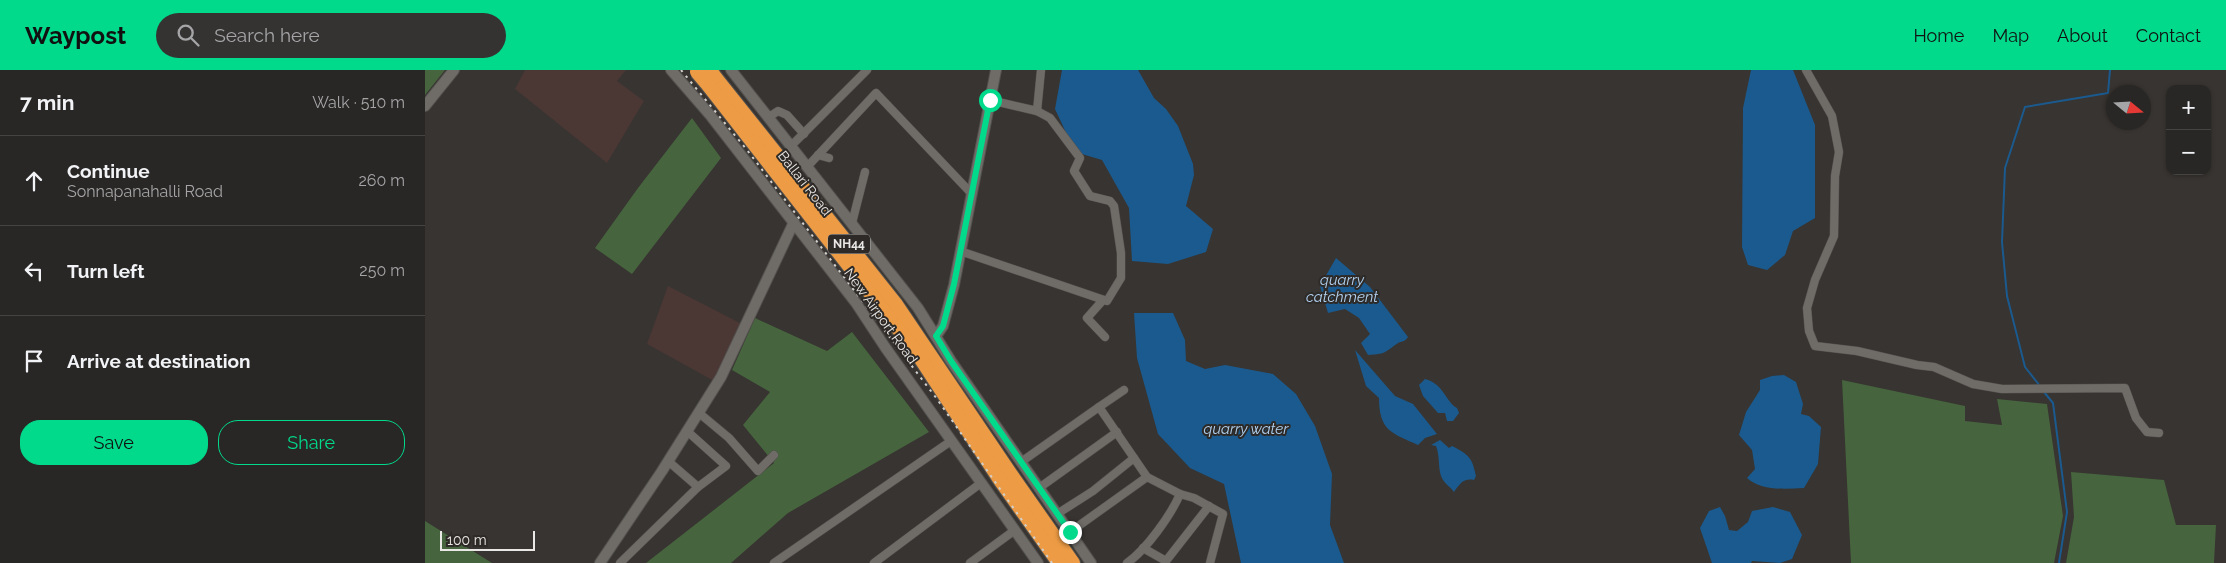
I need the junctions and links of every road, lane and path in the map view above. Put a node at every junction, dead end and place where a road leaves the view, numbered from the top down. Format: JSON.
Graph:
{"nodes":[{"id":1,"x":455,"y":70,"type":"edge"},
{"id":2,"x":671,"y":70,"type":"edge"},
{"id":3,"x":731,"y":70,"type":"edge"},
{"id":4,"x":867,"y":70,"type":"edge"},
{"id":5,"x":996,"y":70,"type":"edge"},
{"id":6,"x":1039,"y":70,"type":"edge"},
{"id":7,"x":1807,"y":70,"type":"edge"},
{"id":8,"x":706,"y":74,"type":"edge"},
{"id":9,"x":689,"y":90,"type":"junction"},
{"id":10,"x":990,"y":100,"type":"junction"},
{"id":11,"x":425,"y":106,"type":"edge"},
{"id":12,"x":1037,"y":111,"type":"junction"},
{"id":13,"x":769,"y":117,"type":"junction"},
{"id":14,"x":803,"y":134,"type":"junction"},
{"id":15,"x":791,"y":146,"type":"junction"},
{"id":16,"x":818,"y":155,"type":"junction"},
{"id":17,"x":829,"y":158,"type":"dead end"},
{"id":18,"x":807,"y":166,"type":"junction"},
{"id":19,"x":865,"y":172,"type":"dead end"},
{"id":20,"x":971,"y":193,"type":"junction"},
{"id":21,"x":793,"y":222,"type":"junction"},
{"id":22,"x":851,"y":223,"type":"junction"},
{"id":23,"x":959,"y":251,"type":"junction"},
{"id":24,"x":1103,"y":300,"type":"junction"},
{"id":25,"x":936,"y":336,"type":"junction"},
{"id":26,"x":1105,"y":337,"type":"dead end"},
{"id":27,"x":1124,"y":390,"type":"dead end"},
{"id":28,"x":1099,"y":407,"type":"junction"},
{"id":29,"x":699,"y":413,"type":"junction"},
{"id":30,"x":969,"y":420,"type":"junction"},
{"id":31,"x":687,"y":431,"type":"junction"},
{"id":32,"x":1117,"y":432,"type":"junction"},
{"id":33,"x":2159,"y":433,"type":"dead end"},
{"id":34,"x":951,"y":441,"type":"junction"},
{"id":35,"x":774,"y":455,"type":"dead end"},
{"id":36,"x":1134,"y":458,"type":"junction"},
{"id":37,"x":668,"y":461,"type":"junction"},
{"id":38,"x":1021,"y":462,"type":"junction"},
{"id":39,"x":1147,"y":477,"type":"junction"},
{"id":40,"x":981,"y":483,"type":"junction"},
{"id":41,"x":698,"y":487,"type":"junction"},
{"id":42,"x":1039,"y":488,"type":"junction"},
{"id":43,"x":1180,"y":494,"type":"junction"},
{"id":44,"x":1209,"y":506,"type":"junction"},
{"id":45,"x":1057,"y":514,"type":"junction"},
{"id":46,"x":1015,"y":530,"type":"junction"},
{"id":47,"x":1070,"y":532,"type":"junction"},
{"id":48,"x":1143,"y":548,"type":"junction"},
{"id":49,"x":1036,"y":562,"type":"edge"},
{"id":50,"x":1167,"y":562,"type":"edge"},
{"id":51,"x":600,"y":563,"type":"edge"},
{"id":52,"x":620,"y":563,"type":"edge"},
{"id":53,"x":774,"y":563,"type":"edge"},
{"id":54,"x":874,"y":563,"type":"edge"},
{"id":55,"x":970,"y":563,"type":"edge"},
{"id":56,"x":1059,"y":563,"type":"edge"},
{"id":57,"x":1073,"y":563,"type":"edge"},
{"id":58,"x":1091,"y":563,"type":"edge"},
{"id":59,"x":1127,"y":563,"type":"edge"},
{"id":60,"x":1210,"y":563,"type":"edge"}],
"edges":[{"from":1,"to":11,"type":"street"},
{"from":2,"to":9,"type":"street","name":"New Airport Road"},
{"from":3,"to":13,"type":"street"},
{"from":4,"to":14,"type":"street"},
{"from":5,"to":10,"type":"street"},
{"from":6,"to":12,"type":"street"},
{"from":7,"to":33,"type":"street"},
{"from":8,"to":9,"type":"street"},
{"from":8,"to":30,"type":"highway","name":"Ballari Road","number":"NH44"},
{"from":9,"to":21,"type":"street","name":"New Airport Road"},
{"from":10,"to":12,"type":"street"},
{"from":10,"to":20,"type":"street"},
{"from":12,"to":24,"type":"street"},
{"from":13,"to":14,"type":"street"},
{"from":13,"to":15,"type":"street"},
{"from":14,"to":15,"type":"street"},
{"from":15,"to":18,"type":"street"},
{"from":16,"to":17,"type":"street"},
{"from":16,"to":18,"type":"street"},
{"from":16,"to":20,"type":"street"},
{"from":18,"to":22,"type":"street"},
{"from":19,"to":22,"type":"street"},
{"from":20,"to":23,"type":"street"},
{"from":21,"to":29,"type":"street"},
{"from":21,"to":34,"type":"street","name":"New Airport Road"},
{"from":22,"to":25,"type":"street"},
{"from":23,"to":24,"type":"street"},
{"from":23,"to":25,"type":"street"},
{"from":24,"to":26,"type":"street"},
{"from":25,"to":38,"type":"street"},
{"from":27,"to":28,"type":"street"},
{"from":28,"to":32,"type":"street"},
{"from":28,"to":38,"type":"street"},
{"from":29,"to":31,"type":"street"},
{"from":29,"to":35,"type":"street"},
{"from":30,"to":56,"type":"highway","name":"Ballari Road","number":"NH44"},
{"from":30,"to":57,"type":"highway","name":"Ballari Road","number":"NH44"},
{"from":31,"to":37,"type":"street"},
{"from":31,"to":41,"type":"street"},
{"from":32,"to":36,"type":"street"},
{"from":32,"to":42,"type":"street"},
{"from":34,"to":40,"type":"street","name":"New Airport Road"},
{"from":34,"to":53,"type":"street"},
{"from":36,"to":39,"type":"street"},
{"from":36,"to":45,"type":"street"},
{"from":37,"to":41,"type":"street"},
{"from":37,"to":51,"type":"street"},
{"from":38,"to":42,"type":"street"},
{"from":39,"to":43,"type":"street"},
{"from":39,"to":47,"type":"street"},
{"from":40,"to":46,"type":"street","name":"New Airport Road"},
{"from":40,"to":54,"type":"street"},
{"from":41,"to":52,"type":"street"},
{"from":42,"to":45,"type":"street"},
{"from":43,"to":44,"type":"street"},
{"from":43,"to":48,"type":"street"},
{"from":44,"to":50,"type":"street"},
{"from":44,"to":60,"type":"street"},
{"from":45,"to":47,"type":"street"},
{"from":46,"to":49,"type":"street","name":"New Airport Road"},
{"from":46,"to":55,"type":"street"},
{"from":47,"to":58,"type":"street"},
{"from":48,"to":50,"type":"street"},
{"from":48,"to":59,"type":"street"}]}
